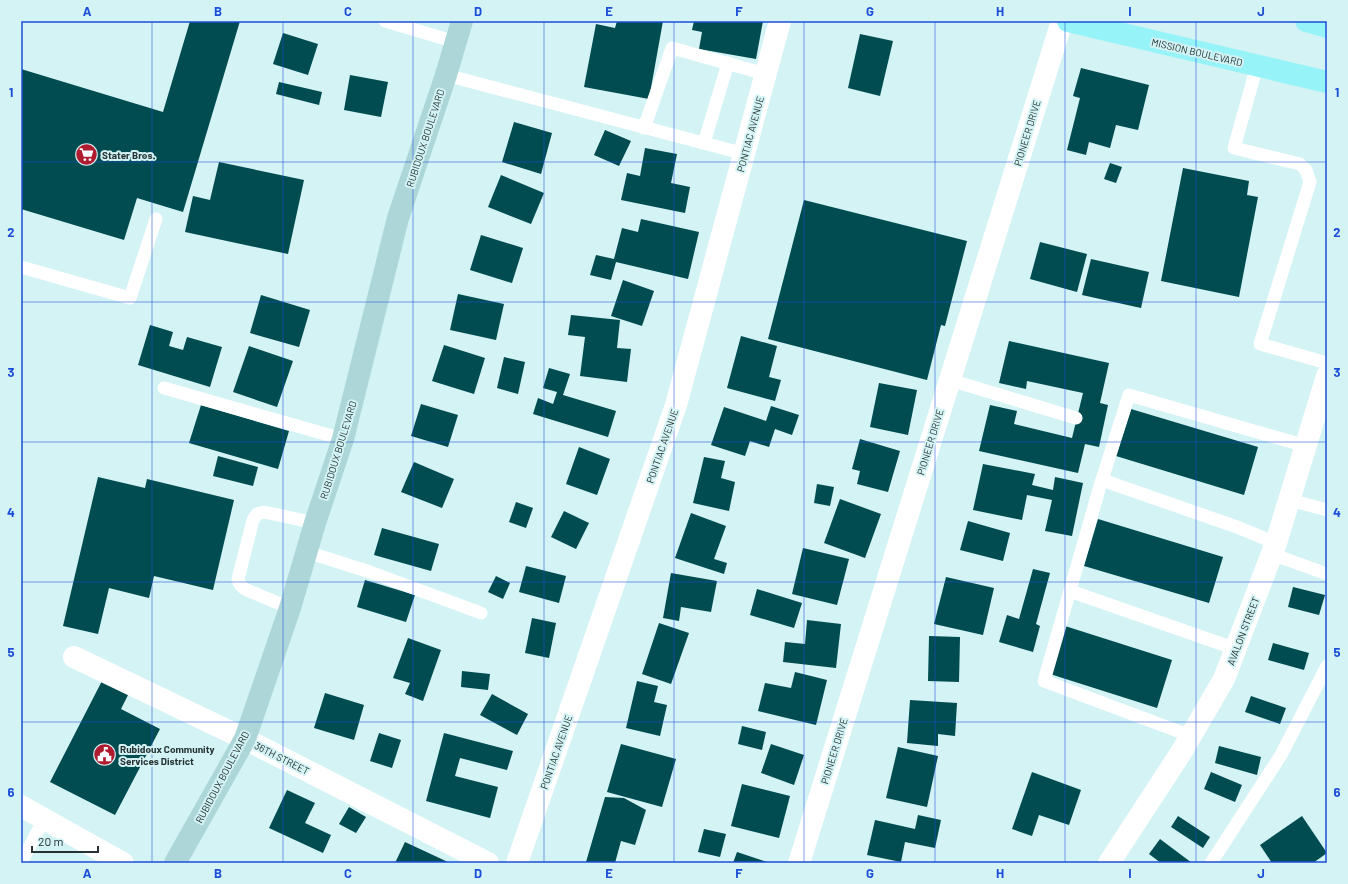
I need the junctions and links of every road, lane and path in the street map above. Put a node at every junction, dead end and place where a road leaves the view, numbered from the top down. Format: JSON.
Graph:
{"nodes":[{"id":1,"x":385,"y":21,"type":"edge"},
{"id":2,"x":462,"y":21,"type":"edge"},
{"id":3,"x":780,"y":21,"type":"edge"},
{"id":4,"x":1062,"y":21,"type":"edge"},
{"id":5,"x":1068,"y":21,"type":"edge"},
{"id":6,"x":1306,"y":21,"type":"edge"},
{"id":7,"x":1327,"y":27,"type":"edge"},
{"id":8,"x":456,"y":42,"type":"junction"},
{"id":9,"x":728,"y":63,"type":"junction"},
{"id":10,"x":1257,"y":66,"type":"junction"},
{"id":11,"x":766,"y":74,"type":"junction"},
{"id":12,"x":446,"y":75,"type":"junction"},
{"id":13,"x":1327,"y":82,"type":"edge"},
{"id":14,"x":644,"y":128,"type":"junction"},
{"id":15,"x":704,"y":143,"type":"junction"},
{"id":16,"x":745,"y":154,"type":"junction"},
{"id":17,"x":156,"y":219,"type":"dead end"},
{"id":18,"x":21,"y":267,"type":"edge"},
{"id":19,"x":1327,"y":363,"type":"edge"},
{"id":20,"x":1327,"y":376,"type":"edge"},
{"id":21,"x":950,"y":380,"type":"junction"},
{"id":22,"x":164,"y":388,"type":"dead end"},
{"id":23,"x":1076,"y":418,"type":"dead end"},
{"id":24,"x":343,"y":439,"type":"junction"},
{"id":25,"x":1306,"y":446,"type":"junction"},
{"id":26,"x":1102,"y":480,"type":"junction"},
{"id":27,"x":1290,"y":500,"type":"junction"},
{"id":28,"x":1327,"y":510,"type":"edge"},
{"id":29,"x":316,"y":523,"type":"junction"},
{"id":30,"x":1274,"y":548,"type":"junction"},
{"id":31,"x":307,"y":552,"type":"junction"},
{"id":32,"x":1327,"y":574,"type":"edge"},
{"id":33,"x":1070,"y":591,"type":"junction"},
{"id":34,"x":290,"y":608,"type":"junction"},
{"id":35,"x":481,"y":613,"type":"dead end"},
{"id":36,"x":1236,"y":649,"type":"junction"},
{"id":37,"x":74,"y":657,"type":"dead end"},
{"id":38,"x":1327,"y":666,"type":"edge"},
{"id":39,"x":1191,"y":736,"type":"junction"},
{"id":40,"x":245,"y":739,"type":"junction"},
{"id":41,"x":21,"y":806,"type":"edge"},
{"id":42,"x":44,"y":819,"type":"junction"},
{"id":43,"x":21,"y":863,"type":"edge"},
{"id":44,"x":124,"y":863,"type":"edge"},
{"id":45,"x":175,"y":863,"type":"edge"},
{"id":46,"x":488,"y":863,"type":"edge"},
{"id":47,"x":518,"y":863,"type":"edge"},
{"id":48,"x":799,"y":863,"type":"edge"},
{"id":49,"x":1109,"y":863,"type":"edge"},
{"id":50,"x":1211,"y":863,"type":"edge"}],
"edges":[{"from":1,"to":8,"type":"lane"},
{"from":2,"to":8,"type":"main road","name":"RUBIDOUX BOULEVARD"},
{"from":3,"to":11,"type":"street","name":"PONTIAC AVENUE"},
{"from":4,"to":21,"type":"street","name":"PIONEER DRIVE"},
{"from":5,"to":10,"type":"main road","name":"MISSION BOULEVARD"},
{"from":6,"to":7,"type":"main road"},
{"from":8,"to":12,"type":"main road","name":"RUBIDOUX BOULEVARD"},
{"from":9,"to":11,"type":"lane"},
{"from":9,"to":14,"type":"lane"},
{"from":9,"to":15,"type":"lane"},
{"from":10,"to":13,"type":"main road","name":"MISSION BOULEVARD"},
{"from":10,"to":19,"type":"lane"},
{"from":11,"to":16,"type":"street","name":"PONTIAC AVENUE"},
{"from":12,"to":14,"type":"lane"},
{"from":12,"to":24,"type":"main road","name":"RUBIDOUX BOULEVARD"},
{"from":14,"to":15,"type":"lane"},
{"from":15,"to":16,"type":"lane"},
{"from":16,"to":47,"type":"street","name":"PONTIAC AVENUE"},
{"from":17,"to":18,"type":"lane"},
{"from":20,"to":25,"type":"street","name":"AVALON STREET"},
{"from":21,"to":23,"type":"lane"},
{"from":21,"to":48,"type":"street","name":"PIONEER DRIVE"},
{"from":22,"to":24,"type":"lane"},
{"from":24,"to":29,"type":"main road","name":"RUBIDOUX BOULEVARD"},
{"from":25,"to":26,"type":"lane"},
{"from":25,"to":27,"type":"street","name":"AVALON STREET"},
{"from":26,"to":30,"type":"lane"},
{"from":26,"to":33,"type":"lane"},
{"from":27,"to":28,"type":"lane"},
{"from":27,"to":30,"type":"street","name":"AVALON STREET"},
{"from":29,"to":31,"type":"main road","name":"RUBIDOUX BOULEVARD"},
{"from":29,"to":34,"type":"lane"},
{"from":30,"to":32,"type":"lane"},
{"from":30,"to":36,"type":"street","name":"AVALON STREET"},
{"from":31,"to":34,"type":"main road","name":"RUBIDOUX BOULEVARD"},
{"from":31,"to":35,"type":"lane"},
{"from":33,"to":36,"type":"lane"},
{"from":33,"to":39,"type":"lane"},
{"from":34,"to":40,"type":"main road","name":"RUBIDOUX BOULEVARD"},
{"from":36,"to":39,"type":"street","name":"AVALON STREET"},
{"from":37,"to":40,"type":"street","name":"36TH STREET"},
{"from":38,"to":50,"type":"lane"},
{"from":39,"to":49,"type":"street","name":"AVALON STREET"},
{"from":40,"to":45,"type":"main road","name":"RUBIDOUX BOULEVARD"},
{"from":40,"to":46,"type":"street","name":"36TH STREET"},
{"from":41,"to":42,"type":"street"},
{"from":42,"to":43,"type":"lane"},
{"from":42,"to":44,"type":"street"}]}
